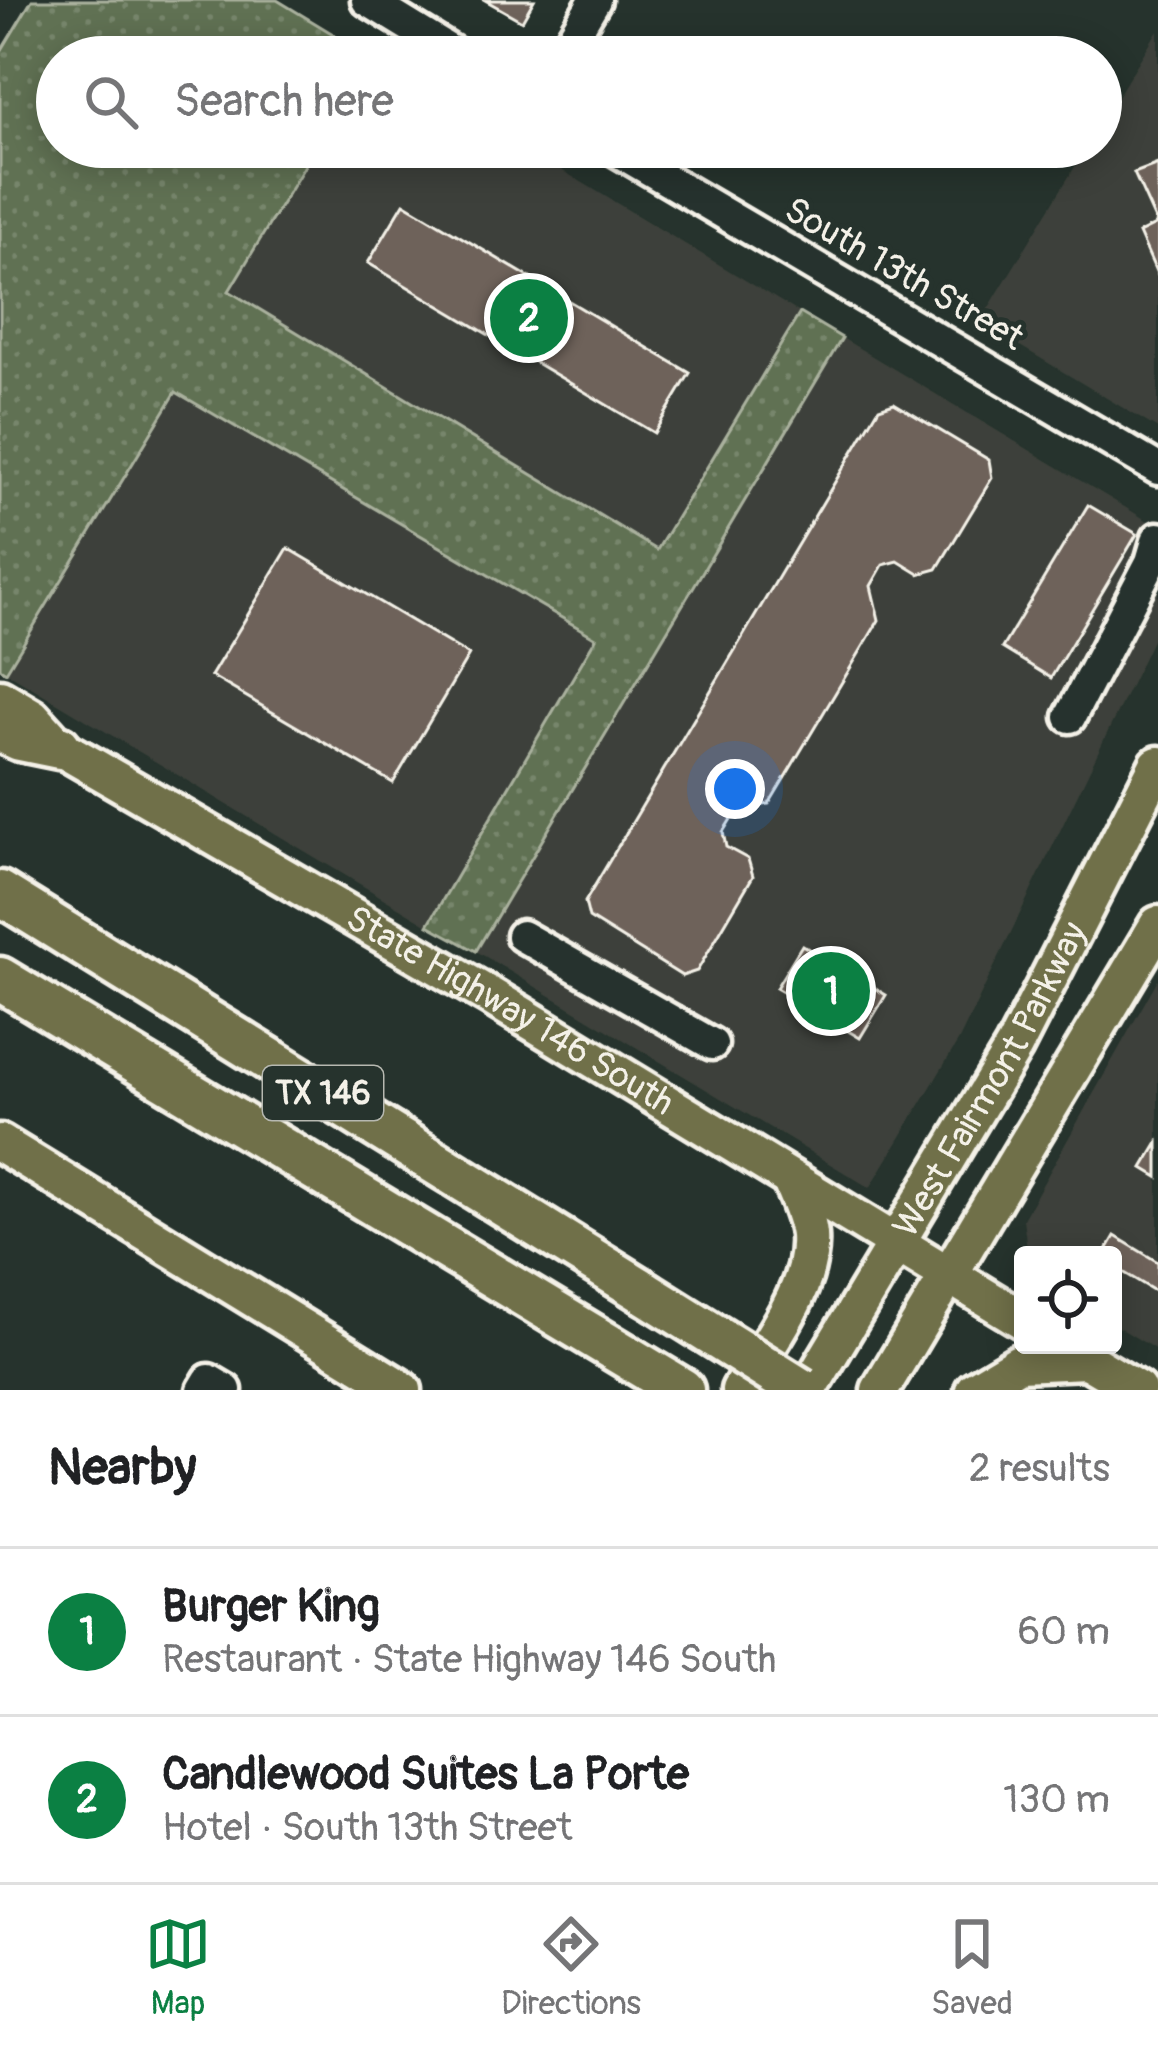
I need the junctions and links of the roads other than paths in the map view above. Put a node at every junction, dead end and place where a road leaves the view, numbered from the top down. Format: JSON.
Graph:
{"nodes":[{"id":1,"x":367,"y":0,"type":"edge"},
{"id":2,"x":596,"y":0,"type":"edge"},
{"id":3,"x":426,"y":36,"type":"edge"},
{"id":4,"x":574,"y":36,"type":"edge"},
{"id":5,"x":647,"y":168,"type":"edge"},
{"id":6,"x":1158,"y":469,"type":"edge"},
{"id":7,"x":1158,"y":538,"type":"edge"},
{"id":8,"x":0,"y":698,"type":"edge"},
{"id":9,"x":1070,"y":717,"type":"dead end"},
{"id":10,"x":0,"y":730,"type":"edge"},
{"id":11,"x":59,"y":747,"type":"junction"},
{"id":12,"x":1158,"y":765,"type":"edge"},
{"id":13,"x":0,"y":893,"type":"edge"},
{"id":14,"x":1158,"y":925,"type":"edge"},
{"id":15,"x":523,"y":936,"type":"dead end"},
{"id":16,"x":0,"y":980,"type":"edge"},
{"id":17,"x":712,"y":1044,"type":"dead end"},
{"id":18,"x":0,"y":1143,"type":"edge"},
{"id":19,"x":791,"y":1181,"type":"junction"},
{"id":20,"x":898,"y":1243,"type":"junction"},
{"id":21,"x":951,"y":1276,"type":"junction"},
{"id":22,"x":1014,"y":1314,"type":"edge"},
{"id":23,"x":1064,"y":1354,"type":"edge"},
{"id":24,"x":1077,"y":1354,"type":"edge"},
{"id":25,"x":203,"y":1390,"type":"edge"},
{"id":26,"x":226,"y":1390,"type":"edge"},
{"id":27,"x":403,"y":1390,"type":"edge"},
{"id":28,"x":682,"y":1390,"type":"edge"},
{"id":29,"x":740,"y":1390,"type":"edge"},
{"id":30,"x":805,"y":1390,"type":"edge"},
{"id":31,"x":880,"y":1390,"type":"edge"},
{"id":32,"x":974,"y":1390,"type":"edge"},
{"id":33,"x":1137,"y":1390,"type":"edge"}],
"edges":[{"from":1,"to":3,"type":"street"},
{"from":2,"to":4,"type":"street"},
{"from":5,"to":6,"type":"street","name":"South 13th Street"},
{"from":7,"to":9,"type":"street"},
{"from":8,"to":11,"type":"main road","name":"State Highway 146 South"},
{"from":10,"to":11,"type":"highway"},
{"from":11,"to":19,"type":"main road","name":"State Highway 146 South"},
{"from":12,"to":20,"type":"main road","name":"West Fairmont Parkway"},
{"from":13,"to":30,"type":"highway","number":"TX 146","bridge":true},
{"from":14,"to":21,"type":"main road","name":"West Fairmont Parkway"},
{"from":15,"to":17,"type":"street"},
{"from":16,"to":28,"type":"highway","number":"TX 146"},
{"from":18,"to":27,"type":"main road"},
{"from":19,"to":20,"type":"main road","name":"State Highway 146 South"},
{"from":19,"to":29,"type":"main road"},
{"from":20,"to":21,"type":"main road","name":"State Highway 146 South"},
{"from":20,"to":30,"type":"main road","name":"West Fairmont Parkway"},
{"from":21,"to":22,"type":"main road","name":"State Highway 146 South"},
{"from":21,"to":31,"type":"main road","name":"West Fairmont Parkway"},
{"from":23,"to":32,"type":"main road"},
{"from":24,"to":33,"type":"main road"},
{"from":25,"to":26,"type":"street"}]}
